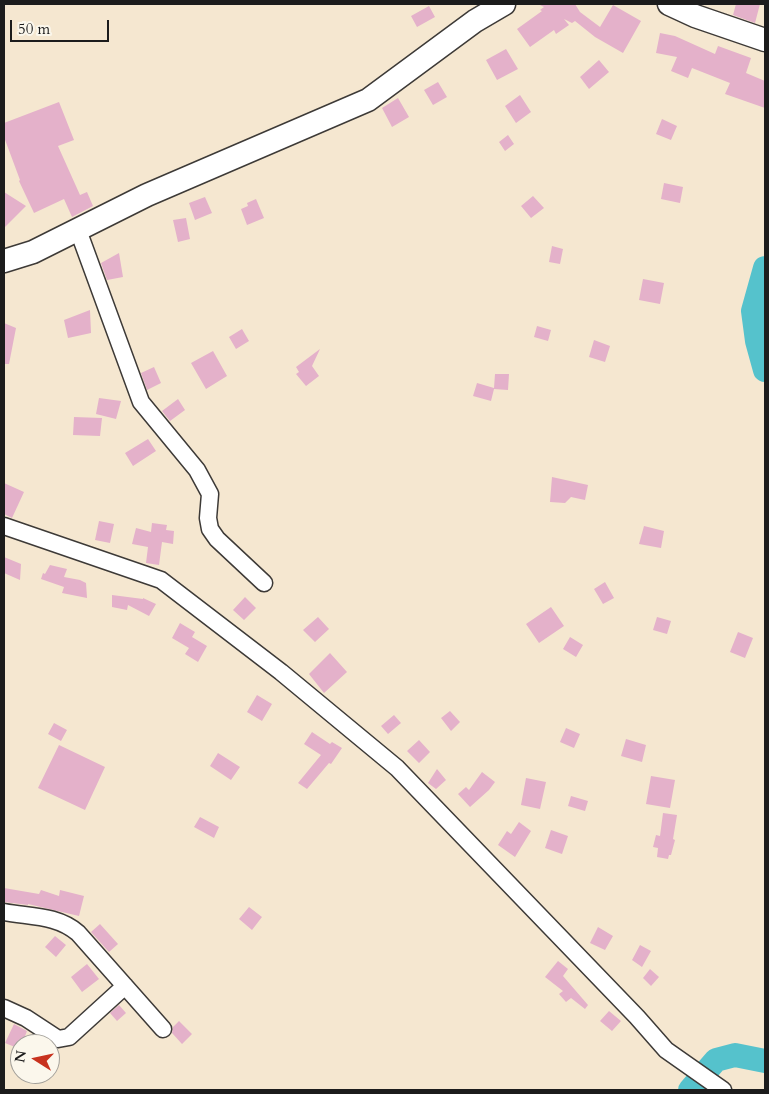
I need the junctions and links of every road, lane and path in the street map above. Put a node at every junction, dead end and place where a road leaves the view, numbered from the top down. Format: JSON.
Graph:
{"nodes":[{"id":1,"x":504,"y":4,"type":"edge"},
{"id":2,"x":669,"y":4,"type":"edge"},
{"id":3,"x":765,"y":40,"type":"edge"},
{"id":4,"x":78,"y":230,"type":"junction"},
{"id":5,"x":4,"y":261,"type":"edge"},
{"id":6,"x":4,"y":526,"type":"edge"},
{"id":7,"x":264,"y":583,"type":"dead end"},
{"id":8,"x":4,"y":912,"type":"edge"},
{"id":9,"x":125,"y":986,"type":"junction"},
{"id":10,"x":4,"y":1008,"type":"edge"},
{"id":11,"x":163,"y":1029,"type":"dead end"},
{"id":12,"x":724,"y":1090,"type":"edge"}],
"edges":[{"from":1,"to":4,"type":"main road"},
{"from":2,"to":3,"type":"main road"},
{"from":4,"to":5,"type":"main road"},
{"from":4,"to":7,"type":"street"},
{"from":6,"to":12,"type":"street"},
{"from":8,"to":9,"type":"street"},
{"from":9,"to":10,"type":"street"},
{"from":9,"to":11,"type":"street"}]}
